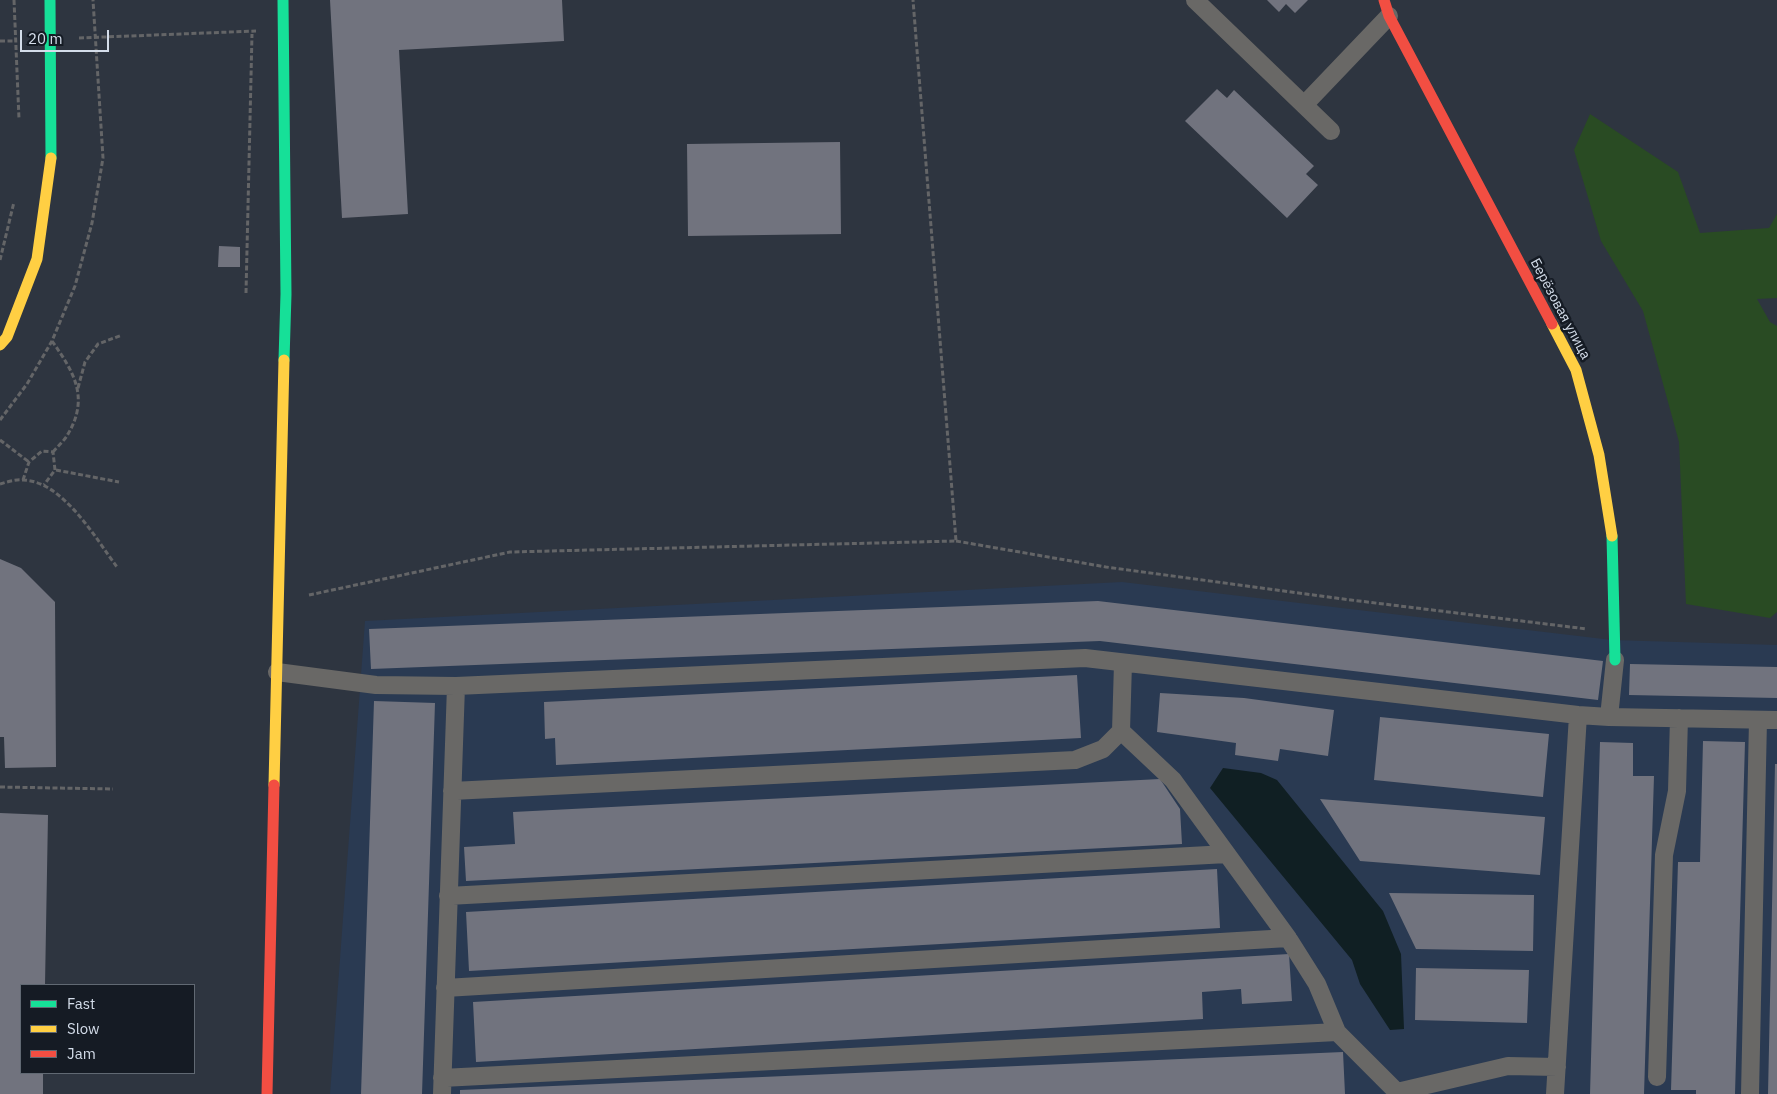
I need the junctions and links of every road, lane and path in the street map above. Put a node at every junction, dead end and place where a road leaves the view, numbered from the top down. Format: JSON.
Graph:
{"nodes":[{"id":1,"x":14,"y":0,"type":"edge"},
{"id":2,"x":50,"y":0,"type":"edge"},
{"id":3,"x":93,"y":0,"type":"edge"},
{"id":4,"x":282,"y":0,"type":"edge"},
{"id":5,"x":912,"y":0,"type":"edge"},
{"id":6,"x":1195,"y":0,"type":"edge"},
{"id":7,"x":1386,"y":8,"type":"edge"},
{"id":8,"x":283,"y":30,"type":"junction"},
{"id":9,"x":252,"y":31,"type":"junction"},
{"id":10,"x":95,"y":37,"type":"junction"},
{"id":11,"x":72,"y":39,"type":"dead end"},
{"id":12,"x":25,"y":40,"type":"dead end"},
{"id":13,"x":0,"y":41,"type":"edge"},
{"id":14,"x":16,"y":41,"type":"junction"},
{"id":15,"x":1304,"y":105,"type":"junction"},
{"id":16,"x":20,"y":125,"type":"dead end"},
{"id":17,"x":1331,"y":131,"type":"dead end"},
{"id":18,"x":15,"y":198,"type":"dead end"},
{"id":19,"x":0,"y":260,"type":"edge"},
{"id":20,"x":246,"y":293,"type":"dead end"},
{"id":21,"x":6,"y":317,"type":"edge"},
{"id":22,"x":122,"y":335,"type":"dead end"},
{"id":23,"x":52,"y":341,"type":"junction"},
{"id":24,"x":0,"y":345,"type":"edge"},
{"id":25,"x":78,"y":388,"type":"junction"},
{"id":26,"x":0,"y":420,"type":"edge"},
{"id":27,"x":0,"y":440,"type":"edge"},
{"id":28,"x":53,"y":452,"type":"junction"},
{"id":29,"x":29,"y":462,"type":"junction"},
{"id":30,"x":55,"y":470,"type":"junction"},
{"id":31,"x":23,"y":480,"type":"junction"},
{"id":32,"x":119,"y":482,"type":"dead end"},
{"id":33,"x":0,"y":484,"type":"edge"},
{"id":34,"x":44,"y":485,"type":"junction"},
{"id":35,"x":956,"y":541,"type":"junction"},
{"id":36,"x":117,"y":567,"type":"dead end"},
{"id":37,"x":279,"y":601,"type":"junction"},
{"id":38,"x":1614,"y":632,"type":"junction"},
{"id":39,"x":1615,"y":660,"type":"joint"},
{"id":40,"x":1123,"y":663,"type":"junction"},
{"id":41,"x":277,"y":672,"type":"junction"},
{"id":42,"x":456,"y":686,"type":"junction"},
{"id":43,"x":1578,"y":715,"type":"junction"},
{"id":44,"x":1610,"y":717,"type":"junction"},
{"id":45,"x":1679,"y":718,"type":"junction"},
{"id":46,"x":1758,"y":720,"type":"junction"},
{"id":47,"x":1777,"y":720,"type":"edge"},
{"id":48,"x":1121,"y":731,"type":"junction"},
{"id":49,"x":0,"y":787,"type":"edge"},
{"id":50,"x":114,"y":789,"type":"dead end"},
{"id":51,"x":452,"y":792,"type":"junction"},
{"id":52,"x":1227,"y":854,"type":"junction"},
{"id":53,"x":448,"y":896,"type":"junction"},
{"id":54,"x":1288,"y":938,"type":"junction"},
{"id":55,"x":445,"y":988,"type":"junction"},
{"id":56,"x":1337,"y":1032,"type":"junction"},
{"id":57,"x":1557,"y":1067,"type":"junction"},
{"id":58,"x":1657,"y":1076,"type":"dead end"},
{"id":59,"x":442,"y":1086,"type":"edge"},
{"id":60,"x":1396,"y":1093,"type":"edge"},
{"id":61,"x":267,"y":1094,"type":"edge"},
{"id":62,"x":1556,"y":1094,"type":"edge"},
{"id":63,"x":1750,"y":1094,"type":"edge"}],
"edges":[{"from":1,"to":14,"type":"path"},
{"from":2,"to":21,"type":"street"},
{"from":3,"to":10,"type":"path"},
{"from":4,"to":8,"type":"street"},
{"from":5,"to":35,"type":"path"},
{"from":6,"to":15,"type":"lane"},
{"from":7,"to":15,"type":"lane"},
{"from":7,"to":38,"type":"street","name":"Берёзовая улица"},
{"from":8,"to":9,"type":"path"},
{"from":8,"to":37,"type":"street"},
{"from":9,"to":10,"type":"path"},
{"from":9,"to":20,"type":"path"},
{"from":10,"to":11,"type":"path"},
{"from":10,"to":23,"type":"path"},
{"from":12,"to":14,"type":"path"},
{"from":13,"to":14,"type":"path"},
{"from":14,"to":16,"type":"path"},
{"from":15,"to":17,"type":"lane"},
{"from":18,"to":19,"type":"path"},
{"from":21,"to":24,"type":"street"},
{"from":22,"to":25,"type":"path"},
{"from":23,"to":25,"type":"path"},
{"from":23,"to":26,"type":"path"},
{"from":25,"to":28,"type":"path"},
{"from":27,"to":29,"type":"path"},
{"from":28,"to":29,"type":"path"},
{"from":28,"to":30,"type":"path"},
{"from":29,"to":31,"type":"path"},
{"from":30,"to":32,"type":"path"},
{"from":30,"to":34,"type":"path"},
{"from":31,"to":33,"type":"path"},
{"from":31,"to":34,"type":"path"},
{"from":34,"to":36,"type":"path"},
{"from":35,"to":37,"type":"path"},
{"from":35,"to":38,"type":"path"},
{"from":37,"to":41,"type":"street"},
{"from":38,"to":39,"type":"street","name":"Берёзовая улица"},
{"from":39,"to":44,"type":"lane"},
{"from":40,"to":42,"type":"lane"},
{"from":40,"to":43,"type":"lane"},
{"from":40,"to":48,"type":"lane"},
{"from":41,"to":42,"type":"lane"},
{"from":41,"to":61,"type":"street"},
{"from":42,"to":51,"type":"lane"},
{"from":43,"to":44,"type":"lane"},
{"from":43,"to":57,"type":"lane"},
{"from":44,"to":45,"type":"lane"},
{"from":45,"to":46,"type":"lane"},
{"from":45,"to":58,"type":"lane"},
{"from":46,"to":47,"type":"lane"},
{"from":46,"to":63,"type":"lane"},
{"from":48,"to":51,"type":"lane"},
{"from":48,"to":52,"type":"lane"},
{"from":49,"to":50,"type":"path"},
{"from":51,"to":53,"type":"lane"},
{"from":52,"to":53,"type":"lane"},
{"from":52,"to":54,"type":"lane"},
{"from":53,"to":55,"type":"lane"},
{"from":54,"to":55,"type":"lane"},
{"from":54,"to":56,"type":"lane"},
{"from":55,"to":59,"type":"lane"},
{"from":56,"to":59,"type":"lane"},
{"from":56,"to":60,"type":"lane"},
{"from":57,"to":60,"type":"lane"},
{"from":57,"to":62,"type":"lane"}]}
